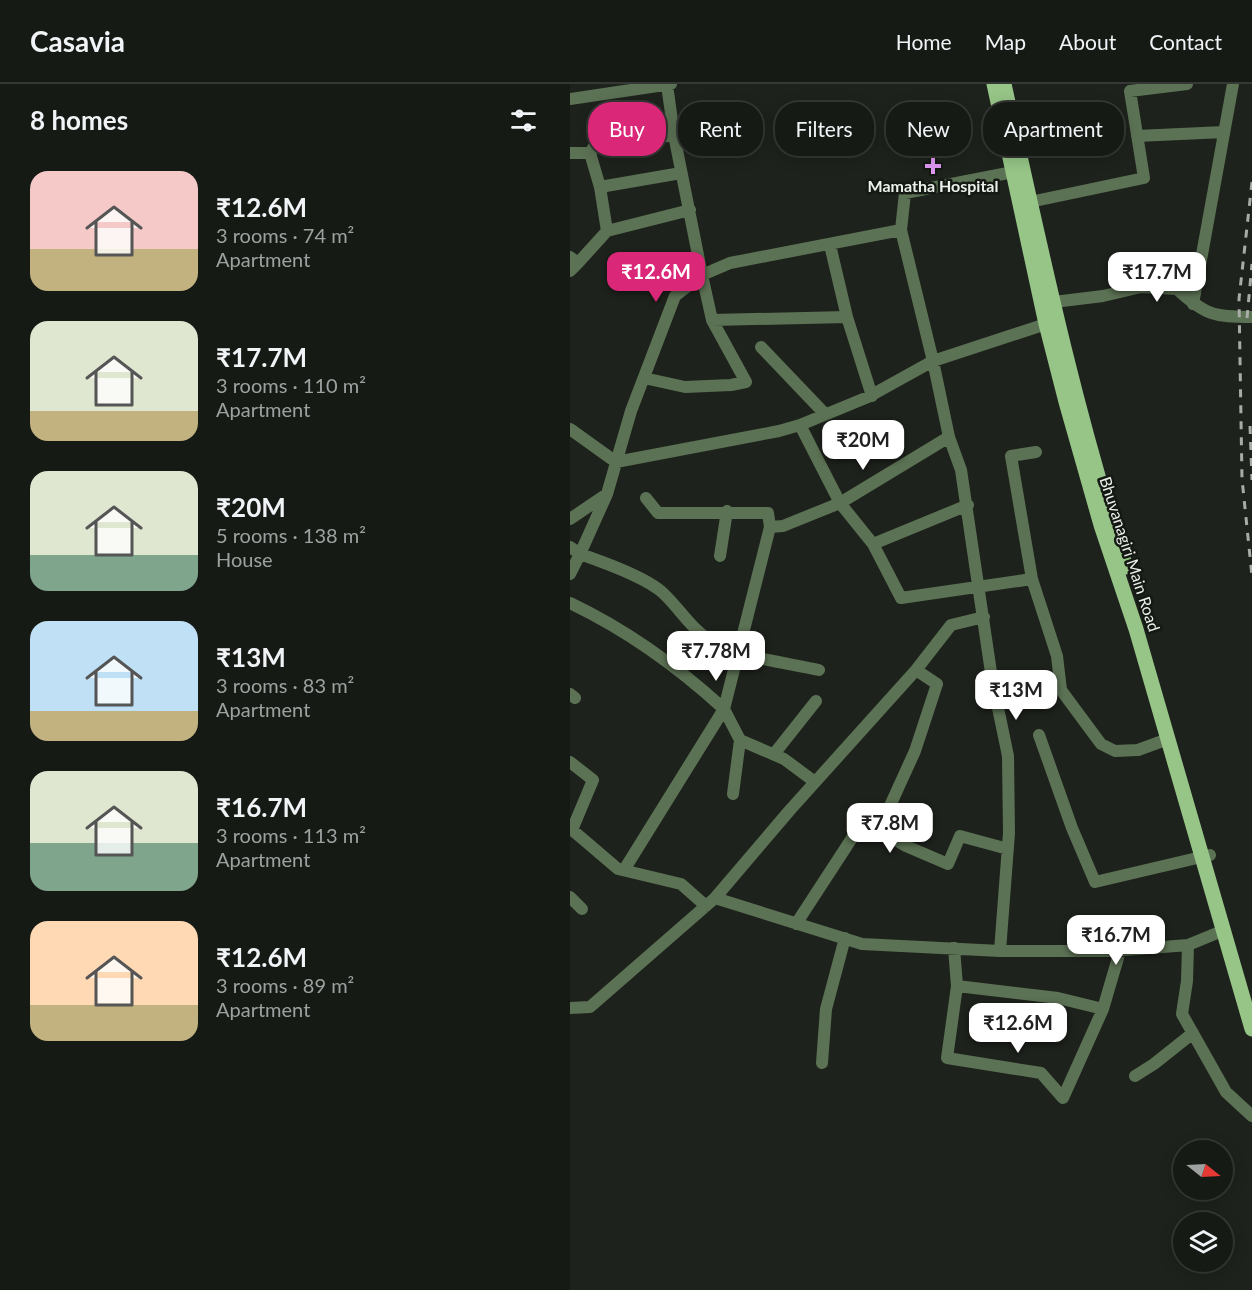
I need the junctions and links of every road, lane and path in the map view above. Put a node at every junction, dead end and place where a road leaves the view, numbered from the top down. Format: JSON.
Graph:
{"nodes":[{"id":1,"x":669,"y":84,"type":"edge"},
{"id":2,"x":994,"y":84,"type":"edge"},
{"id":3,"x":1004,"y":84,"type":"edge"},
{"id":4,"x":1187,"y":84,"type":"edge"},
{"id":5,"x":1233,"y":84,"type":"edge"},
{"id":6,"x":618,"y":88,"type":"edge"},
{"id":7,"x":570,"y":99,"type":"edge"},
{"id":8,"x":1224,"y":132,"type":"junction"},
{"id":9,"x":674,"y":135,"type":"junction"},
{"id":10,"x":666,"y":136,"type":"edge"},
{"id":11,"x":1137,"y":136,"type":"junction"},
{"id":12,"x":570,"y":153,"type":"edge"},
{"id":13,"x":588,"y":153,"type":"edge"},
{"id":14,"x":591,"y":156,"type":"edge"},
{"id":15,"x":1013,"y":172,"type":"junction"},
{"id":16,"x":681,"y":173,"type":"junction"},
{"id":17,"x":600,"y":187,"type":"junction"},
{"id":18,"x":1030,"y":202,"type":"junction"},
{"id":19,"x":690,"y":210,"type":"junction"},
{"id":20,"x":901,"y":230,"type":"junction"},
{"id":21,"x":607,"y":231,"type":"junction"},
{"id":22,"x":830,"y":245,"type":"junction"},
{"id":23,"x":573,"y":264,"type":"edge"},
{"id":24,"x":702,"y":275,"type":"junction"},
{"id":25,"x":1054,"y":302,"type":"junction"},
{"id":26,"x":1193,"y":304,"type":"junction"},
{"id":27,"x":847,"y":317,"type":"junction"},
{"id":28,"x":1252,"y":317,"type":"edge"},
{"id":29,"x":712,"y":320,"type":"junction"},
{"id":30,"x":1046,"y":324,"type":"junction"},
{"id":31,"x":761,"y":347,"type":"dead end"},
{"id":32,"x":933,"y":361,"type":"junction"},
{"id":33,"x":644,"y":378,"type":"junction"},
{"id":34,"x":872,"y":396,"type":"junction"},
{"id":35,"x":825,"y":414,"type":"junction"},
{"id":36,"x":800,"y":425,"type":"junction"},
{"id":37,"x":570,"y":429,"type":"edge"},
{"id":38,"x":949,"y":436,"type":"junction"},
{"id":39,"x":1036,"y":452,"type":"dead end"},
{"id":40,"x":616,"y":462,"type":"junction"},
{"id":41,"x":607,"y":494,"type":"junction"},
{"id":42,"x":646,"y":498,"type":"dead end"},
{"id":43,"x":840,"y":503,"type":"junction"},
{"id":44,"x":968,"y":505,"type":"junction"},
{"id":45,"x":727,"y":511,"type":"junction"},
{"id":46,"x":570,"y":519,"type":"edge"},
{"id":47,"x":770,"y":526,"type":"junction"},
{"id":48,"x":873,"y":544,"type":"junction"},
{"id":49,"x":575,"y":550,"type":"edge"},
{"id":50,"x":720,"y":556,"type":"dead end"},
{"id":51,"x":570,"y":574,"type":"edge"},
{"id":52,"x":1032,"y":579,"type":"junction"},
{"id":53,"x":980,"y":587,"type":"junction"},
{"id":54,"x":570,"y":603,"type":"edge"},
{"id":55,"x":984,"y":617,"type":"junction"},
{"id":56,"x":739,"y":652,"type":"junction"},
{"id":57,"x":819,"y":670,"type":"dead end"},
{"id":58,"x":916,"y":670,"type":"junction"},
{"id":59,"x":816,"y":701,"type":"dead end"},
{"id":60,"x":724,"y":709,"type":"junction"},
{"id":61,"x":1039,"y":735,"type":"dead end"},
{"id":62,"x":1168,"y":739,"type":"junction"},
{"id":63,"x":740,"y":740,"type":"junction"},
{"id":64,"x":774,"y":754,"type":"junction"},
{"id":65,"x":570,"y":762,"type":"edge"},
{"id":66,"x":815,"y":782,"type":"junction"},
{"id":67,"x":733,"y":794,"type":"dead end"},
{"id":68,"x":571,"y":829,"type":"edge"},
{"id":69,"x":879,"y":830,"type":"junction"},
{"id":70,"x":1008,"y":849,"type":"junction"},
{"id":71,"x":1205,"y":856,"type":"junction"},
{"id":72,"x":624,"y":870,"type":"junction"},
{"id":73,"x":570,"y":897,"type":"edge"},
{"id":74,"x":710,"y":902,"type":"junction"},
{"id":75,"x":582,"y":909,"type":"dead end"},
{"id":76,"x":796,"y":924,"type":"junction"},
{"id":77,"x":1222,"y":931,"type":"junction"},
{"id":78,"x":845,"y":938,"type":"junction"},
{"id":79,"x":1188,"y":945,"type":"junction"},
{"id":80,"x":954,"y":948,"type":"junction"},
{"id":81,"x":1000,"y":951,"type":"junction"},
{"id":82,"x":1120,"y":951,"type":"junction"},
{"id":83,"x":957,"y":986,"type":"junction"},
{"id":84,"x":1252,"y":992,"type":"edge"},
{"id":85,"x":570,"y":1008,"type":"edge"},
{"id":86,"x":1103,"y":1009,"type":"junction"},
{"id":87,"x":1252,"y":1029,"type":"edge"},
{"id":88,"x":1193,"y":1033,"type":"junction"},
{"id":89,"x":822,"y":1063,"type":"dead end"},
{"id":90,"x":1135,"y":1076,"type":"dead end"},
{"id":91,"x":1252,"y":1116,"type":"edge"}],
"edges":[{"from":1,"to":6,"type":"street"},
{"from":1,"to":9,"type":"street"},
{"from":2,"to":15,"type":"main road","name":"Bhuvanagiri Main Road"},
{"from":3,"to":18,"type":"main road","name":"Bhuvanagiri Main Road"},
{"from":4,"to":11,"type":"street"},
{"from":5,"to":8,"type":"street"},
{"from":6,"to":7,"type":"street"},
{"from":8,"to":11,"type":"street"},
{"from":8,"to":26,"type":"street"},
{"from":9,"to":10,"type":"street"},
{"from":9,"to":16,"type":"street"},
{"from":11,"to":18,"type":"street"},
{"from":12,"to":13,"type":"street"},
{"from":14,"to":17,"type":"street"},
{"from":15,"to":20,"type":"street"},
{"from":15,"to":30,"type":"main road","name":"Bhuvanagiri Main Road"},
{"from":16,"to":17,"type":"street"},
{"from":16,"to":19,"type":"street"},
{"from":17,"to":21,"type":"street"},
{"from":18,"to":25,"type":"main road","name":"Bhuvanagiri Main Road"},
{"from":19,"to":21,"type":"street"},
{"from":19,"to":24,"type":"street"},
{"from":20,"to":22,"type":"street"},
{"from":20,"to":32,"type":"street"},
{"from":21,"to":23,"type":"street"},
{"from":22,"to":24,"type":"street"},
{"from":22,"to":27,"type":"street"},
{"from":24,"to":29,"type":"street"},
{"from":24,"to":33,"type":"street"},
{"from":25,"to":26,"type":"street"},
{"from":25,"to":71,"type":"main road","name":"Bhuvanagiri Main Road"},
{"from":26,"to":28,"type":"street"},
{"from":27,"to":29,"type":"street"},
{"from":27,"to":34,"type":"street"},
{"from":29,"to":33,"type":"street"},
{"from":30,"to":32,"type":"street"},
{"from":30,"to":62,"type":"main road","name":"Bhuvanagiri Main Road"},
{"from":31,"to":35,"type":"street"},
{"from":32,"to":34,"type":"street"},
{"from":32,"to":38,"type":"street"},
{"from":33,"to":40,"type":"street"},
{"from":34,"to":35,"type":"street"},
{"from":35,"to":36,"type":"street"},
{"from":36,"to":40,"type":"street"},
{"from":36,"to":43,"type":"street"},
{"from":37,"to":40,"type":"street"},
{"from":38,"to":43,"type":"street"},
{"from":38,"to":44,"type":"street"},
{"from":39,"to":52,"type":"street"},
{"from":40,"to":41,"type":"street"},
{"from":41,"to":46,"type":"street"},
{"from":41,"to":49,"type":"street"},
{"from":42,"to":45,"type":"street"},
{"from":43,"to":47,"type":"street"},
{"from":43,"to":48,"type":"street"},
{"from":44,"to":48,"type":"street"},
{"from":44,"to":53,"type":"street"},
{"from":45,"to":47,"type":"street"},
{"from":45,"to":50,"type":"street"},
{"from":47,"to":56,"type":"street"},
{"from":48,"to":53,"type":"street"},
{"from":49,"to":51,"type":"street"},
{"from":49,"to":56,"type":"street"},
{"from":52,"to":53,"type":"street"},
{"from":52,"to":62,"type":"street"},
{"from":53,"to":55,"type":"street"},
{"from":54,"to":60,"type":"street"},
{"from":55,"to":58,"type":"street"},
{"from":55,"to":70,"type":"street"},
{"from":56,"to":57,"type":"street"},
{"from":56,"to":60,"type":"street"},
{"from":58,"to":66,"type":"street"},
{"from":58,"to":69,"type":"street"},
{"from":59,"to":64,"type":"street"},
{"from":60,"to":63,"type":"street"},
{"from":60,"to":72,"type":"street"},
{"from":61,"to":71,"type":"street"},
{"from":62,"to":71,"type":"main road","name":"Bhuvanagiri Main Road"},
{"from":63,"to":64,"type":"street"},
{"from":63,"to":67,"type":"street"},
{"from":64,"to":66,"type":"street"},
{"from":65,"to":68,"type":"street"},
{"from":66,"to":74,"type":"street"},
{"from":68,"to":72,"type":"street"},
{"from":69,"to":70,"type":"street"},
{"from":69,"to":76,"type":"street"},
{"from":70,"to":81,"type":"street"},
{"from":71,"to":77,"type":"main road","name":"Bhuvanagiri Main Road"},
{"from":71,"to":84,"type":"main road","name":"Bhuvanagiri Main Road"},
{"from":72,"to":74,"type":"street"},
{"from":73,"to":75,"type":"street"},
{"from":74,"to":76,"type":"street"},
{"from":74,"to":85,"type":"street"},
{"from":76,"to":78,"type":"street"},
{"from":77,"to":79,"type":"street"},
{"from":77,"to":87,"type":"main road","name":"Bhuvanagiri Main Road"},
{"from":78,"to":80,"type":"street"},
{"from":78,"to":89,"type":"street"},
{"from":79,"to":82,"type":"street"},
{"from":79,"to":88,"type":"street"},
{"from":80,"to":81,"type":"street"},
{"from":80,"to":83,"type":"street"},
{"from":81,"to":82,"type":"street"},
{"from":82,"to":86,"type":"street"},
{"from":83,"to":86,"type":"street"},
{"from":83,"to":86,"type":"street"},
{"from":88,"to":90,"type":"street"},
{"from":88,"to":91,"type":"street"}]}
